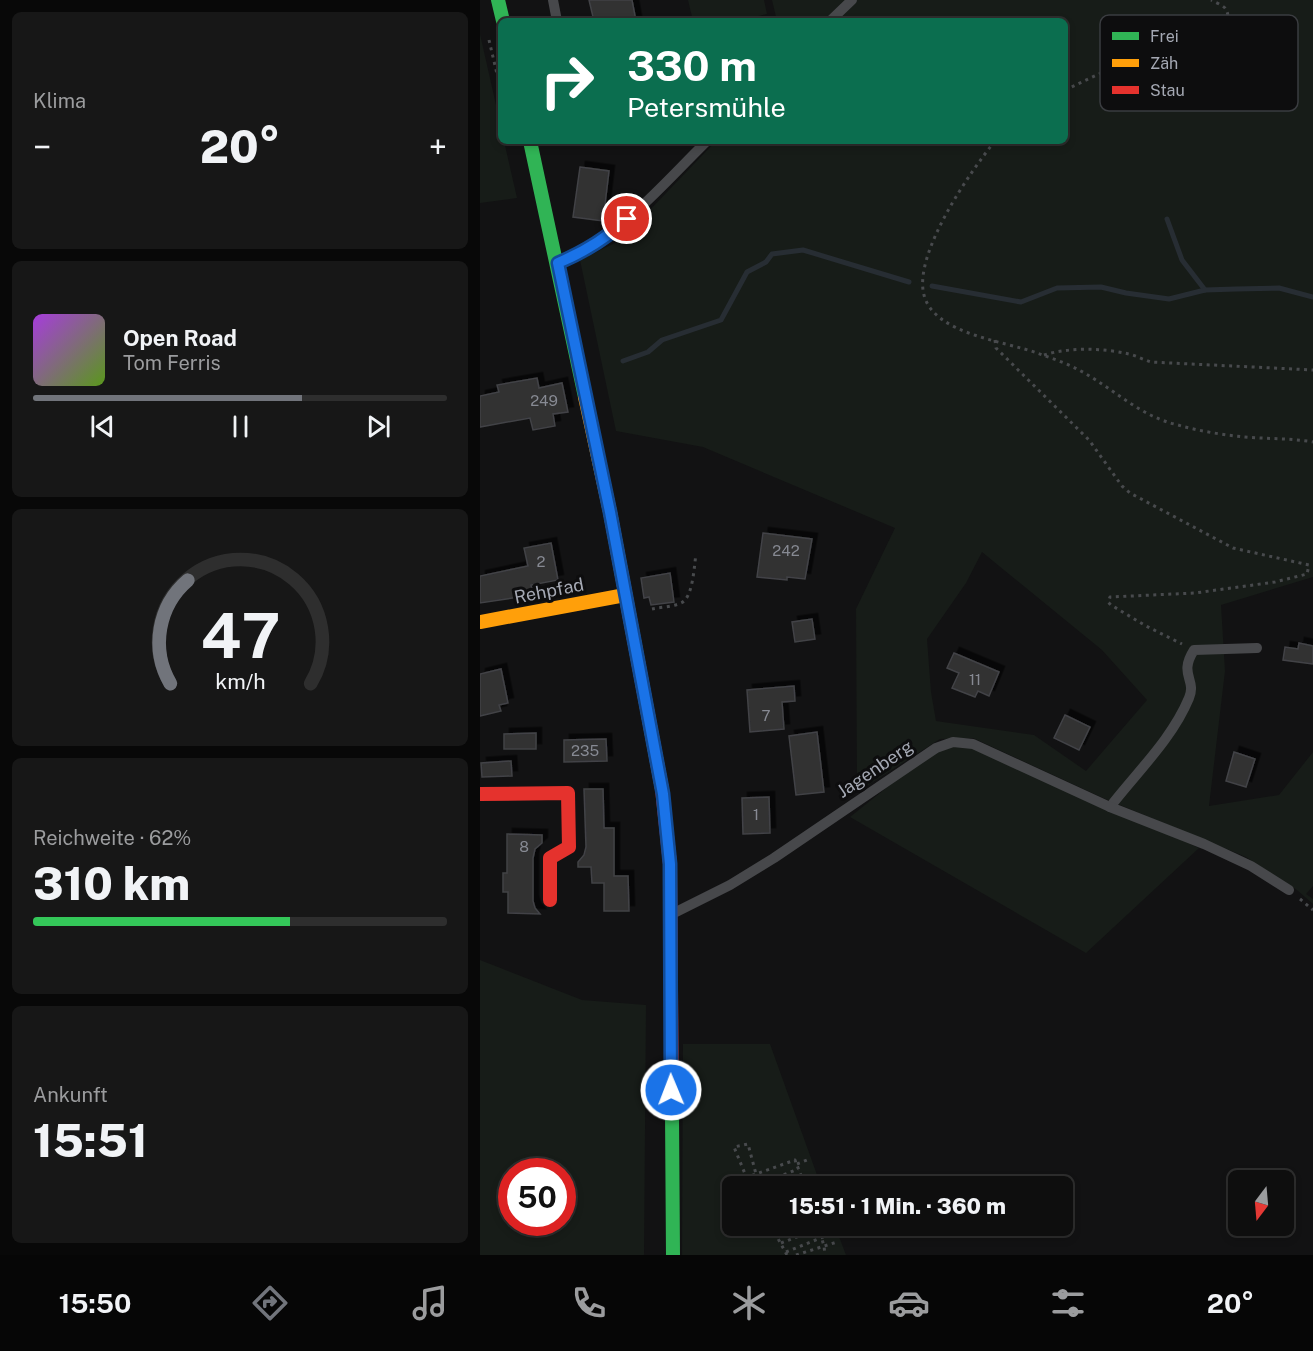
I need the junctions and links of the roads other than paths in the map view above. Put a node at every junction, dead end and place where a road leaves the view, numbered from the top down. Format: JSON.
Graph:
{"nodes":[{"id":1,"x":498,"y":0,"type":"edge"},
{"id":2,"x":553,"y":0,"type":"edge"},
{"id":3,"x":852,"y":0,"type":"edge"},
{"id":4,"x":502,"y":18,"type":"edge"},
{"id":5,"x":556,"y":18,"type":"edge"},
{"id":6,"x":833,"y":18,"type":"edge"},
{"id":7,"x":531,"y":144,"type":"edge"},
{"id":8,"x":704,"y":144,"type":"edge"},
{"id":9,"x":558,"y":263,"type":"junction"},
{"id":10,"x":625,"y":595,"type":"junction"},
{"id":11,"x":480,"y":622,"type":"edge"},
{"id":12,"x":1257,"y":648,"type":"dead end"},
{"id":13,"x":480,"y":794,"type":"edge"},
{"id":14,"x":1110,"y":807,"type":"junction"},
{"id":15,"x":1289,"y":890,"type":"road end"},
{"id":16,"x":550,"y":900,"type":"dead end"},
{"id":17,"x":671,"y":915,"type":"junction"},
{"id":18,"x":673,"y":1255,"type":"edge"}],
"edges":[{"from":1,"to":4,"type":"main road"},
{"from":2,"to":5,"type":"lane"},
{"from":3,"to":6,"type":"lane"},
{"from":7,"to":9,"type":"main road"},
{"from":8,"to":9,"type":"lane"},
{"from":9,"to":10,"type":"main road"},
{"from":10,"to":11,"type":"main road","name":"Rehpfad"},
{"from":10,"to":17,"type":"main road"},
{"from":12,"to":14,"type":"lane"},
{"from":13,"to":16,"type":"main road"},
{"from":14,"to":15,"type":"lane","name":"Jagenberg"},
{"from":14,"to":17,"type":"lane","name":"Jagenberg"},
{"from":17,"to":18,"type":"main road"}]}
